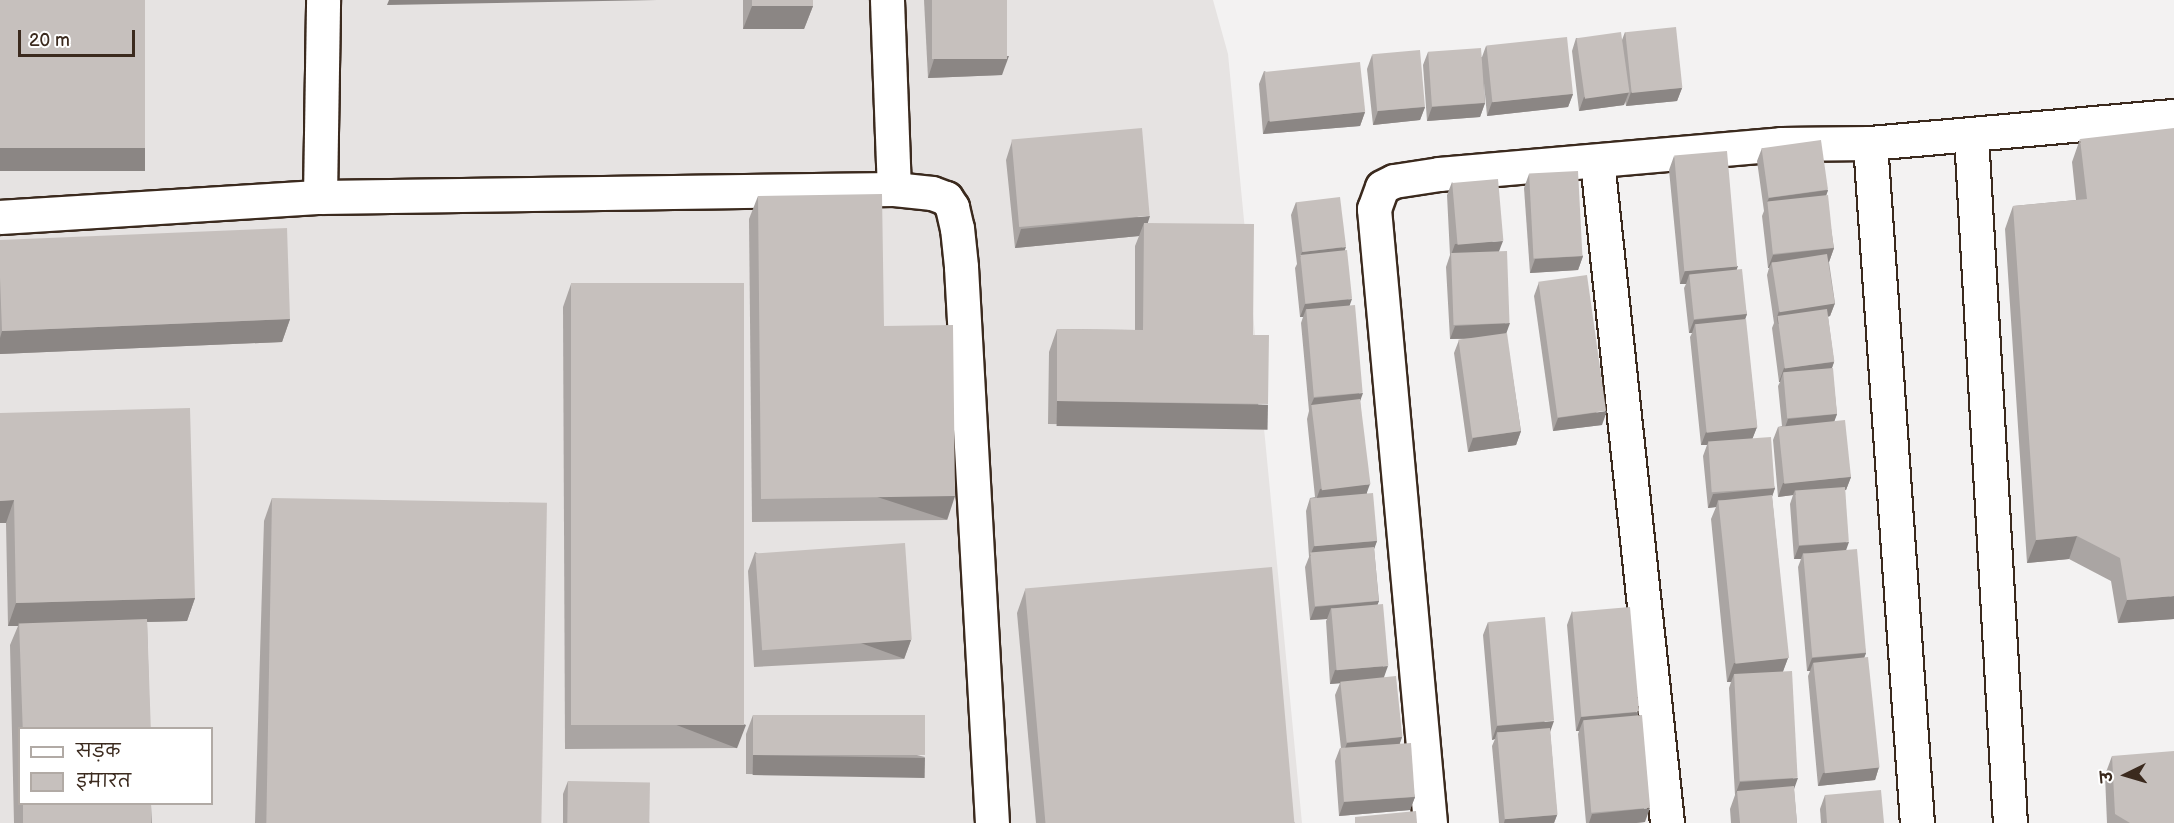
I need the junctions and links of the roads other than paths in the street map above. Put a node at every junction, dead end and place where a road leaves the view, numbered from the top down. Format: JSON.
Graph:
{"nodes":[{"id":1,"x":323,"y":0,"type":"edge"},
{"id":2,"x":887,"y":0,"type":"edge"},
{"id":3,"x":2174,"y":116,"type":"edge"},
{"id":4,"x":1971,"y":135,"type":"junction"},
{"id":5,"x":1870,"y":144,"type":"junction"},
{"id":6,"x":1597,"y":161,"type":"junction"},
{"id":7,"x":894,"y":189,"type":"junction"},
{"id":8,"x":320,"y":197,"type":"junction"},
{"id":9,"x":0,"y":217,"type":"edge"},
{"id":10,"x":992,"y":823,"type":"edge"},
{"id":11,"x":1430,"y":823,"type":"edge"},
{"id":12,"x":1667,"y":823,"type":"edge"},
{"id":13,"x":1917,"y":823,"type":"edge"},
{"id":14,"x":2010,"y":823,"type":"edge"}],
"edges":[{"from":1,"to":8,"type":"street"},
{"from":2,"to":7,"type":"street"},
{"from":3,"to":4,"type":"street"},
{"from":4,"to":5,"type":"street"},
{"from":4,"to":14,"type":"street"},
{"from":5,"to":6,"type":"street"},
{"from":5,"to":13,"type":"street"},
{"from":6,"to":11,"type":"street"},
{"from":6,"to":12,"type":"street"},
{"from":7,"to":8,"type":"street"},
{"from":7,"to":10,"type":"street"},
{"from":8,"to":9,"type":"street"}]}
